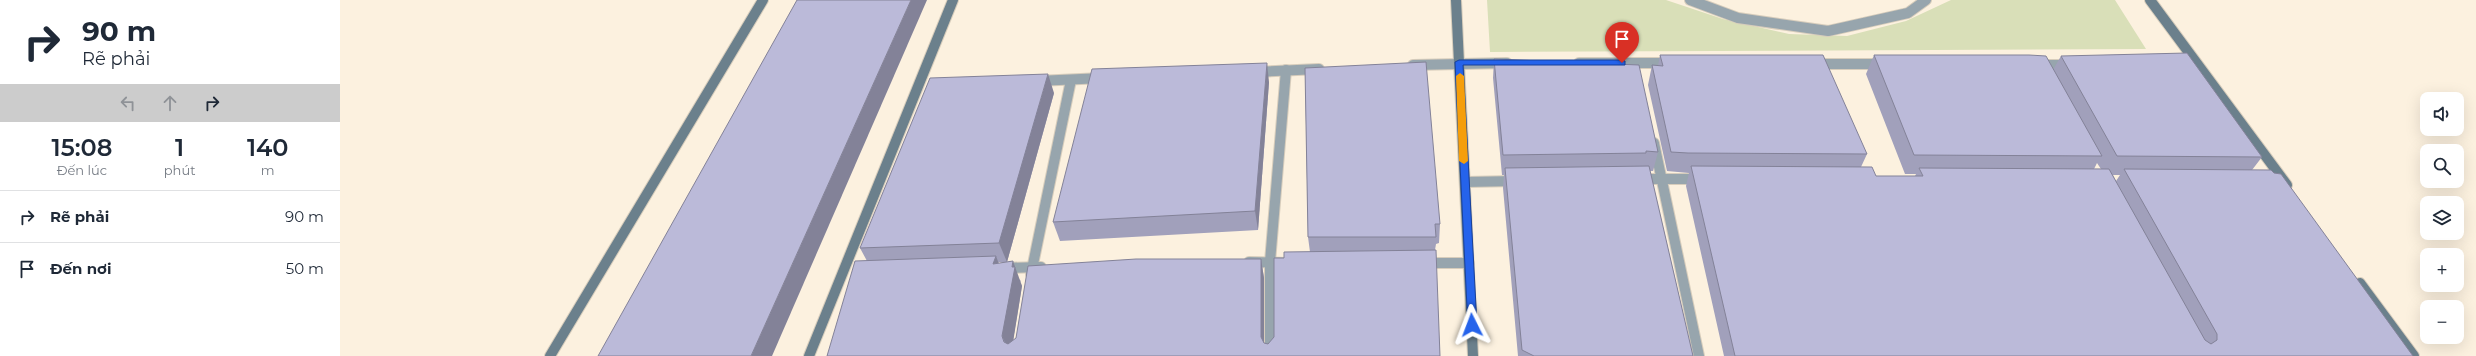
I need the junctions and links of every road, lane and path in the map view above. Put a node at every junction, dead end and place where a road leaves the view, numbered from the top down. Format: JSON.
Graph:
{"nodes":[{"id":1,"x":763,"y":0,"type":"edge"},
{"id":2,"x":952,"y":0,"type":"edge"},
{"id":3,"x":1456,"y":0,"type":"edge"},
{"id":4,"x":1690,"y":0,"type":"edge"},
{"id":5,"x":1926,"y":0,"type":"edge"},
{"id":6,"x":2150,"y":0,"type":"edge"},
{"id":7,"x":1459,"y":62,"type":"junction"},
{"id":8,"x":1513,"y":63,"type":"edge"},
{"id":9,"x":1567,"y":63,"type":"edge"},
{"id":10,"x":1684,"y":63,"type":"edge"},
{"id":11,"x":1802,"y":64,"type":"edge"},
{"id":12,"x":1896,"y":64,"type":"edge"},
{"id":13,"x":1404,"y":65,"type":"edge"},
{"id":14,"x":2075,"y":65,"type":"edge"},
{"id":15,"x":2183,"y":66,"type":"edge"},
{"id":16,"x":2199,"y":66,"type":"junction"},
{"id":17,"x":1333,"y":68,"type":"edge"},
{"id":18,"x":1286,"y":70,"type":"junction"},
{"id":19,"x":1246,"y":72,"type":"edge"},
{"id":20,"x":1111,"y":78,"type":"edge"},
{"id":21,"x":2044,"y":78,"type":"edge"},
{"id":22,"x":1071,"y":80,"type":"junction"},
{"id":23,"x":1025,"y":82,"type":"edge"},
{"id":24,"x":933,"y":86,"type":"edge"},
{"id":25,"x":917,"y":87,"type":"junction"},
{"id":26,"x":1652,"y":133,"type":"edge"},
{"id":27,"x":1630,"y":179,"type":"edge"},
{"id":28,"x":1661,"y":179,"type":"junction"},
{"id":29,"x":1709,"y":179,"type":"edge"},
{"id":30,"x":1528,"y":181,"type":"edge"},
{"id":31,"x":1465,"y":182,"type":"junction"},
{"id":32,"x":2270,"y":183,"type":"edge"},
{"id":33,"x":2286,"y":183,"type":"junction"},
{"id":34,"x":2295,"y":196,"type":"edge"},
{"id":35,"x":1239,"y":262,"type":"edge"},
{"id":36,"x":1270,"y":262,"type":"junction"},
{"id":37,"x":1302,"y":262,"type":"edge"},
{"id":38,"x":1413,"y":263,"type":"edge"},
{"id":39,"x":1469,"y":263,"type":"junction"},
{"id":40,"x":1055,"y":266,"type":"edge"},
{"id":41,"x":1032,"y":267,"type":"junction"},
{"id":42,"x":992,"y":269,"type":"edge"},
{"id":43,"x":2352,"y":273,"type":"edge"},
{"id":44,"x":857,"y":274,"type":"edge"},
{"id":45,"x":841,"y":275,"type":"junction"},
{"id":46,"x":1029,"y":282,"type":"edge"},
{"id":47,"x":550,"y":356,"type":"edge"},
{"id":48,"x":809,"y":356,"type":"edge"},
{"id":49,"x":1270,"y":356,"type":"edge"},
{"id":50,"x":1473,"y":356,"type":"edge"},
{"id":51,"x":1699,"y":356,"type":"edge"},
{"id":52,"x":2414,"y":356,"type":"edge"}],
"edges":[{"from":1,"to":47,"type":"street"},
{"from":2,"to":25,"type":"street"},
{"from":3,"to":7,"type":"street"},
{"from":4,"to":5,"type":"street"},
{"from":6,"to":16,"type":"street"},
{"from":7,"to":8,"type":"street"},
{"from":7,"to":13,"type":"street"},
{"from":7,"to":31,"type":"street"},
{"from":9,"to":10,"type":"street"},
{"from":11,"to":12,"type":"street"},
{"from":14,"to":21,"type":"street"},
{"from":15,"to":16,"type":"street"},
{"from":16,"to":33,"type":"street"},
{"from":17,"to":18,"type":"street"},
{"from":18,"to":19,"type":"street"},
{"from":18,"to":36,"type":"street"},
{"from":20,"to":22,"type":"street"},
{"from":22,"to":23,"type":"street"},
{"from":22,"to":41,"type":"street"},
{"from":24,"to":25,"type":"street"},
{"from":25,"to":45,"type":"street"},
{"from":26,"to":28,"type":"street"},
{"from":27,"to":28,"type":"street"},
{"from":28,"to":29,"type":"street"},
{"from":28,"to":51,"type":"street"},
{"from":30,"to":31,"type":"street"},
{"from":31,"to":39,"type":"street"},
{"from":32,"to":33,"type":"street"},
{"from":33,"to":34,"type":"street"},
{"from":35,"to":36,"type":"street"},
{"from":36,"to":37,"type":"street"},
{"from":36,"to":49,"type":"street"},
{"from":38,"to":39,"type":"street"},
{"from":39,"to":50,"type":"street"},
{"from":40,"to":41,"type":"street"},
{"from":41,"to":42,"type":"street"},
{"from":41,"to":46,"type":"street"},
{"from":43,"to":52,"type":"street"},
{"from":44,"to":45,"type":"street"},
{"from":45,"to":48,"type":"street"}]}
